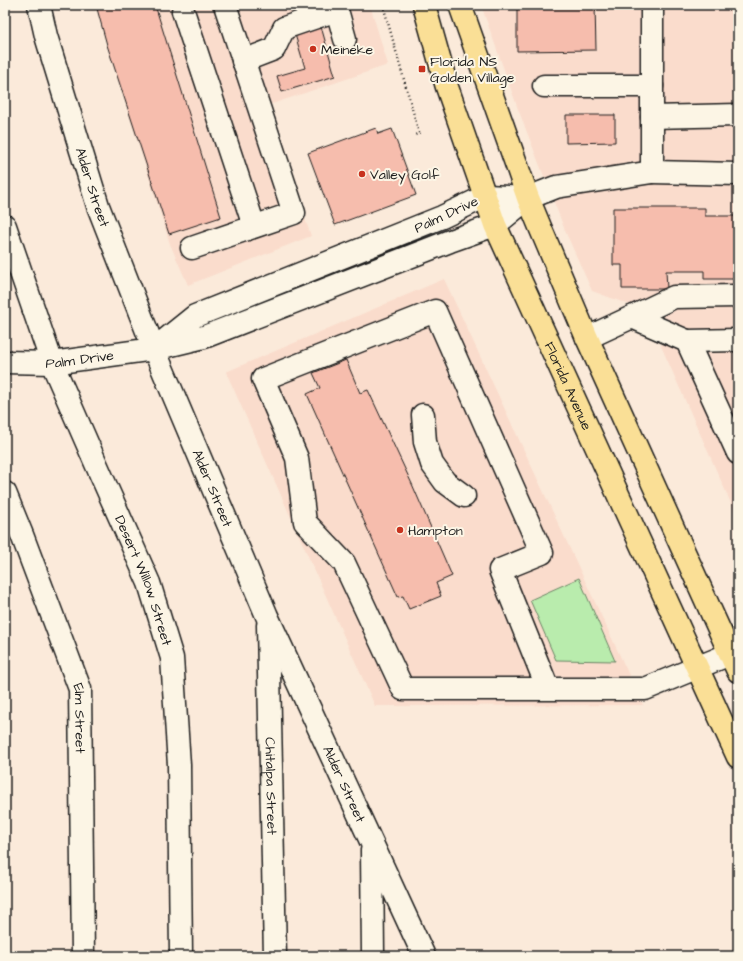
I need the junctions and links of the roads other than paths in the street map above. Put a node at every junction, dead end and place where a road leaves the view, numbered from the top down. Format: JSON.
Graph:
{"nodes":[{"id":1,"x":39,"y":5,"type":"edge"},
{"id":2,"x":225,"y":5,"type":"edge"},
{"id":3,"x":424,"y":5,"type":"edge"},
{"id":4,"x":460,"y":5,"type":"edge"},
{"id":5,"x":464,"y":5,"type":"edge"},
{"id":6,"x":652,"y":5,"type":"edge"},
{"id":7,"x":188,"y":7,"type":"edge"},
{"id":8,"x":336,"y":8,"type":"edge"},
{"id":9,"x":472,"y":37,"type":"junction"},
{"id":10,"x":344,"y":39,"type":"dead end"},
{"id":11,"x":243,"y":61,"type":"junction"},
{"id":12,"x":544,"y":86,"type":"dead end"},
{"id":13,"x":652,"y":86,"type":"junction"},
{"id":14,"x":738,"y":115,"type":"edge"},
{"id":15,"x":652,"y":117,"type":"junction"},
{"id":16,"x":652,"y":172,"type":"junction"},
{"id":17,"x":738,"y":174,"type":"edge"},
{"id":18,"x":486,"y":196,"type":"junction"},
{"id":19,"x":528,"y":198,"type":"junction"},
{"id":20,"x":496,"y":225,"type":"junction"},
{"id":21,"x":5,"y":226,"type":"edge"},
{"id":22,"x":254,"y":226,"type":"junction"},
{"id":23,"x":192,"y":248,"type":"dead end"},
{"id":24,"x":314,"y":268,"type":"junction"},
{"id":25,"x":324,"y":291,"type":"junction"},
{"id":26,"x":738,"y":296,"type":"edge"},
{"id":27,"x":241,"y":297,"type":"junction"},
{"id":28,"x":632,"y":317,"type":"junction"},
{"id":29,"x":250,"y":320,"type":"junction"},
{"id":30,"x":587,"y":338,"type":"junction"},
{"id":31,"x":738,"y":340,"type":"edge"},
{"id":32,"x":687,"y":341,"type":"junction"},
{"id":33,"x":154,"y":349,"type":"junction"},
{"id":34,"x":5,"y":362,"type":"edge"},
{"id":35,"x":52,"y":363,"type":"junction"},
{"id":36,"x":423,"y":415,"type":"dead end"},
{"id":37,"x":738,"y":453,"type":"edge"},
{"id":38,"x":5,"y":493,"type":"edge"},
{"id":39,"x":464,"y":496,"type":"dead end"},
{"id":40,"x":267,"y":616,"type":"junction"},
{"id":41,"x":735,"y":658,"type":"edge"},
{"id":42,"x":697,"y":667,"type":"junction"},
{"id":43,"x":548,"y":689,"type":"junction"},
{"id":44,"x":738,"y":757,"type":"edge"},
{"id":45,"x":372,"y":842,"type":"junction"},
{"id":46,"x":83,"y":956,"type":"edge"},
{"id":47,"x":181,"y":956,"type":"edge"},
{"id":48,"x":275,"y":956,"type":"edge"},
{"id":49,"x":373,"y":956,"type":"edge"},
{"id":50,"x":424,"y":956,"type":"edge"}],
"edges":[{"from":1,"to":33,"type":"street","name":"Alder Street"},
{"from":2,"to":11,"type":"street"},
{"from":3,"to":18,"type":"highway","name":"Florida Avenue"},
{"from":4,"to":9,"type":"highway"},
{"from":5,"to":9,"type":"street"},
{"from":6,"to":13,"type":"street"},
{"from":7,"to":22,"type":"street"},
{"from":8,"to":10,"type":"street"},
{"from":8,"to":11,"type":"street"},
{"from":9,"to":19,"type":"highway"},
{"from":11,"to":22,"type":"street"},
{"from":12,"to":13,"type":"street"},
{"from":13,"to":15,"type":"street"},
{"from":14,"to":15,"type":"street"},
{"from":15,"to":16,"type":"street"},
{"from":16,"to":17,"type":"street"},
{"from":16,"to":19,"type":"street"},
{"from":18,"to":19,"type":"street","name":"Palm Drive"},
{"from":18,"to":20,"type":"highway","name":"Florida Avenue"},
{"from":18,"to":24,"type":"street","name":"Palm Drive"},
{"from":19,"to":20,"type":"street","name":"Palm Drive"},
{"from":19,"to":30,"type":"highway"},
{"from":20,"to":25,"type":"street","name":"Palm Drive"},
{"from":20,"to":42,"type":"highway","name":"Florida Avenue"},
{"from":21,"to":35,"type":"street","name":"Desert Willow Street"},
{"from":22,"to":23,"type":"street"},
{"from":24,"to":25,"type":"street"},
{"from":24,"to":27,"type":"street","name":"Palm Drive"},
{"from":25,"to":29,"type":"street","name":"Palm Drive"},
{"from":26,"to":28,"type":"street"},
{"from":27,"to":29,"type":"street"},
{"from":27,"to":33,"type":"street","name":"Palm Drive"},
{"from":28,"to":30,"type":"street"},
{"from":28,"to":32,"type":"street"},
{"from":29,"to":33,"type":"street","name":"Palm Drive"},
{"from":30,"to":41,"type":"highway"},
{"from":31,"to":32,"type":"street"},
{"from":32,"to":37,"type":"street"},
{"from":33,"to":35,"type":"street","name":"Palm Drive"},
{"from":33,"to":40,"type":"street","name":"Alder Street"},
{"from":34,"to":35,"type":"street","name":"Palm Drive"},
{"from":35,"to":47,"type":"street","name":"Desert Willow Street"},
{"from":36,"to":39,"type":"street"},
{"from":38,"to":46,"type":"street","name":"Elm Street"},
{"from":40,"to":45,"type":"street","name":"Alder Street"},
{"from":40,"to":48,"type":"street","name":"Chitalpa Street"},
{"from":41,"to":42,"type":"street"},
{"from":42,"to":43,"type":"street"},
{"from":42,"to":44,"type":"highway","name":"Florida Avenue"},
{"from":43,"to":43,"type":"street"},
{"from":45,"to":49,"type":"street"},
{"from":45,"to":50,"type":"street","name":"Alder Street"}]}
